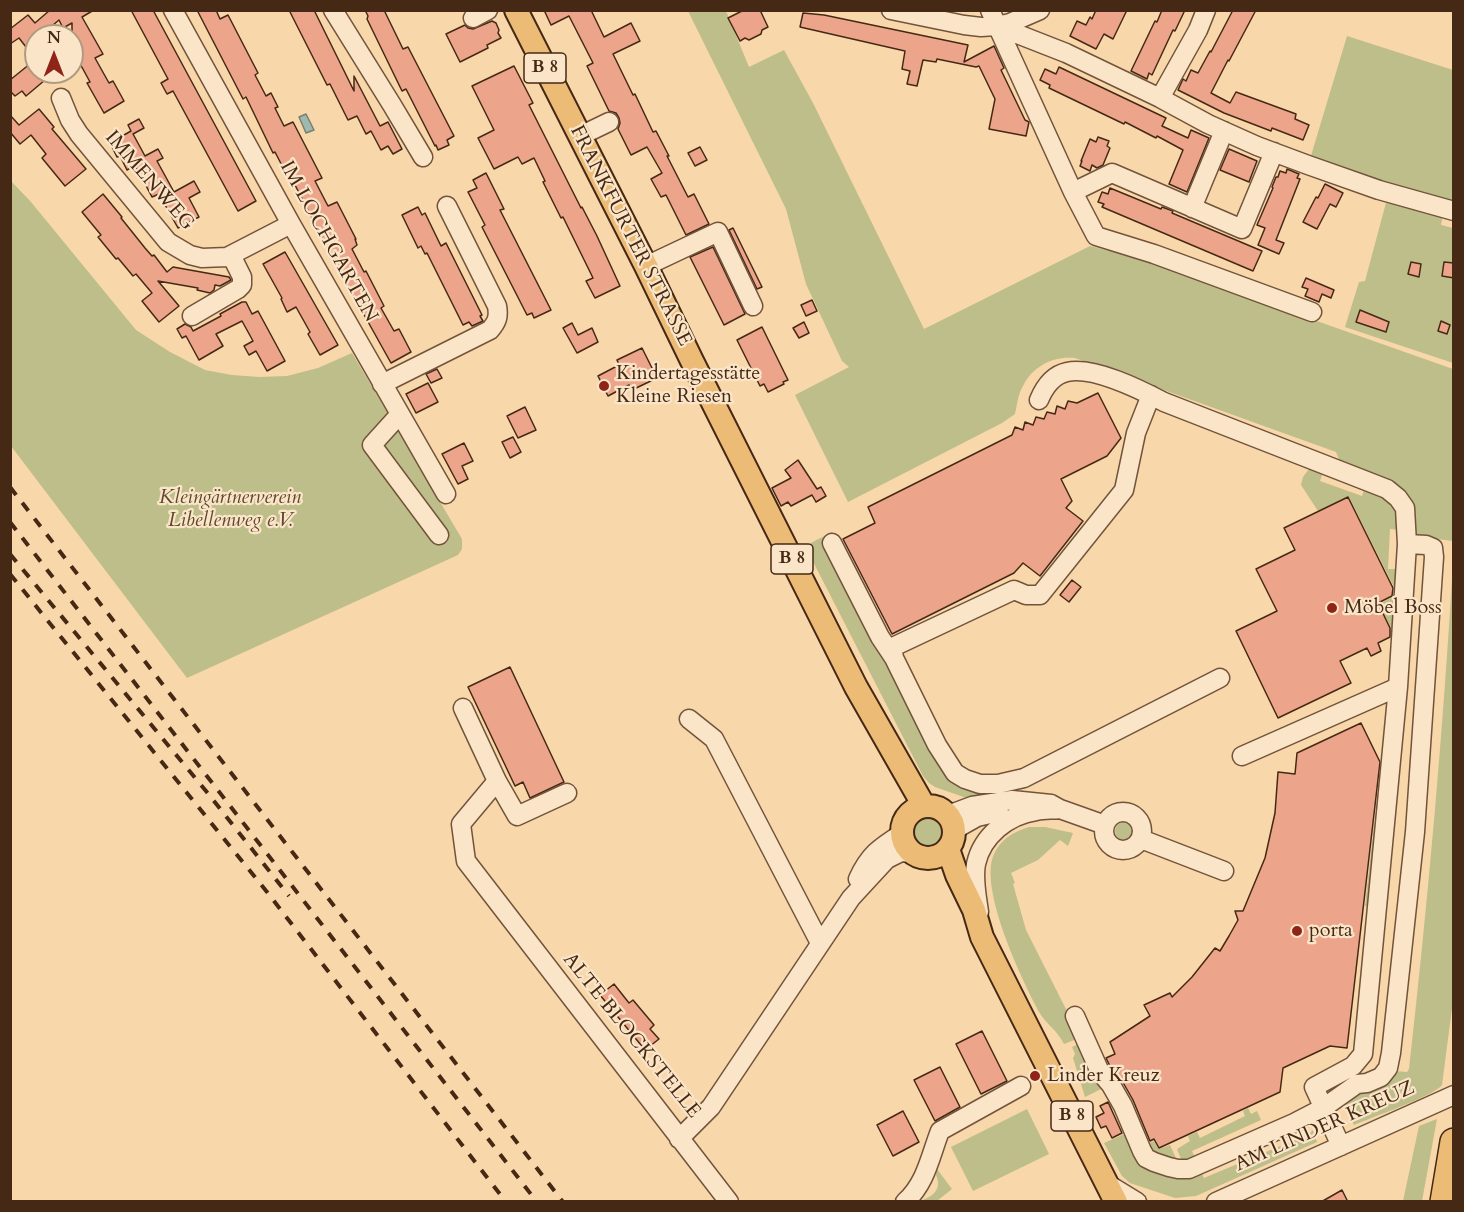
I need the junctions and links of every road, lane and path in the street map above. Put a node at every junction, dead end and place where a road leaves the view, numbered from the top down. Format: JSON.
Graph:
{"nodes":[{"id":1,"x":173,"y":10,"type":"edge"},
{"id":2,"x":333,"y":10,"type":"edge"},
{"id":3,"x":516,"y":10,"type":"edge"},
{"id":4,"x":891,"y":10,"type":"edge"},
{"id":5,"x":1040,"y":10,"type":"edge"},
{"id":6,"x":1206,"y":10,"type":"edge"},
{"id":7,"x":994,"y":18,"type":"edge"},
{"id":8,"x":61,"y":98,"type":"dead end"},
{"id":9,"x":1160,"y":98,"type":"junction"},
{"id":10,"x":609,"y":122,"type":"dead end"},
{"id":11,"x":1224,"y":131,"type":"junction"},
{"id":12,"x":580,"y":136,"type":"junction"},
{"id":13,"x":1274,"y":153,"type":"junction"},
{"id":14,"x":423,"y":157,"type":"dead end"},
{"id":15,"x":1073,"y":192,"type":"junction"},
{"id":16,"x":447,"y":206,"type":"dead end"},
{"id":17,"x":1192,"y":208,"type":"junction"},
{"id":18,"x":1454,"y":211,"type":"edge"},
{"id":19,"x":291,"y":224,"type":"junction"},
{"id":20,"x":231,"y":255,"type":"junction"},
{"id":21,"x":646,"y":266,"type":"junction"},
{"id":22,"x":753,"y":306,"type":"dead end"},
{"id":23,"x":1312,"y":312,"type":"dead end"},
{"id":24,"x":192,"y":316,"type":"dead end"},
{"id":25,"x":382,"y":384,"type":"junction"},
{"id":26,"x":1151,"y":395,"type":"junction"},
{"id":27,"x":1039,"y":400,"type":"dead end"},
{"id":28,"x":400,"y":414,"type":"junction"},
{"id":29,"x":446,"y":494,"type":"dead end"},
{"id":30,"x":439,"y":535,"type":"dead end"},
{"id":31,"x":832,"y":543,"type":"dead end"},
{"id":32,"x":1407,"y":544,"type":"junction"},
{"id":33,"x":894,"y":658,"type":"junction"},
{"id":34,"x":1220,"y":678,"type":"dead end"},
{"id":35,"x":1398,"y":687,"type":"junction"},
{"id":36,"x":463,"y":708,"type":"dead end"},
{"id":37,"x":689,"y":719,"type":"dead end"},
{"id":38,"x":1242,"y":756,"type":"dead end"},
{"id":39,"x":1024,"y":778,"type":"junction"},
{"id":40,"x":497,"y":781,"type":"junction"},
{"id":41,"x":567,"y":793,"type":"dead end"},
{"id":42,"x":1012,"y":800,"type":"junction"},
{"id":43,"x":1060,"y":809,"type":"junction"},
{"id":44,"x":1035,"y":811,"type":"junction"},
{"id":45,"x":1105,"y":825,"type":"junction"},
{"id":46,"x":928,"y":832,"type":"junction"},
{"id":47,"x":1141,"y":839,"type":"junction"},
{"id":48,"x":1224,"y":871,"type":"dead end"},
{"id":49,"x":982,"y":938,"type":"junction"},
{"id":50,"x":820,"y":943,"type":"junction"},
{"id":51,"x":1075,"y":1016,"type":"dead end"},
{"id":52,"x":1021,"y":1086,"type":"dead end"},
{"id":53,"x":1454,"y":1095,"type":"edge"},
{"id":54,"x":1323,"y":1108,"type":"junction"},
{"id":55,"x":679,"y":1139,"type":"junction"},
{"id":56,"x":1454,"y":1142,"type":"edge"},
{"id":57,"x":1341,"y":1146,"type":"junction"},
{"id":58,"x":1111,"y":1192,"type":"edge"},
{"id":59,"x":729,"y":1202,"type":"edge"},
{"id":60,"x":905,"y":1202,"type":"edge"},
{"id":61,"x":1137,"y":1202,"type":"edge"},
{"id":62,"x":1216,"y":1202,"type":"edge"},
{"id":63,"x":1444,"y":1202,"type":"edge"}],
"edges":[{"from":1,"to":19,"type":"street","name":"IM LOCHGARTEN"},
{"from":2,"to":14,"type":"street"},
{"from":3,"to":12,"type":"main road","name":"FRANKFURTER STRASSE","number":"B 8"},
{"from":4,"to":7,"type":"street"},
{"from":5,"to":7,"type":"street"},
{"from":6,"to":9,"type":"street"},
{"from":7,"to":9,"type":"street"},
{"from":7,"to":15,"type":"street"},
{"from":8,"to":20,"type":"street","name":"IMMENWEG"},
{"from":9,"to":11,"type":"street"},
{"from":10,"to":12,"type":"street"},
{"from":11,"to":13,"type":"street"},
{"from":11,"to":17,"type":"street"},
{"from":12,"to":21,"type":"main road","name":"FRANKFURTER STRASSE","number":"B 8"},
{"from":13,"to":17,"type":"street"},
{"from":13,"to":18,"type":"street"},
{"from":15,"to":17,"type":"street"},
{"from":15,"to":23,"type":"street"},
{"from":16,"to":25,"type":"street"},
{"from":19,"to":20,"type":"street","name":"IMMENWEG"},
{"from":19,"to":25,"type":"street","name":"IM LOCHGARTEN"},
{"from":20,"to":24,"type":"street"},
{"from":21,"to":22,"type":"street"},
{"from":21,"to":46,"type":"main road","name":"FRANKFURTER STRASSE","number":"B 8"},
{"from":25,"to":28,"type":"street","name":"IM LOCHGARTEN"},
{"from":26,"to":27,"type":"street"},
{"from":26,"to":32,"type":"street"},
{"from":26,"to":33,"type":"street"},
{"from":28,"to":29,"type":"street","name":"IM LOCHGARTEN"},
{"from":28,"to":30,"type":"street"},
{"from":31,"to":33,"type":"street"},
{"from":32,"to":35,"type":"street"},
{"from":32,"to":54,"type":"street"},
{"from":33,"to":39,"type":"street"},
{"from":34,"to":39,"type":"street"},
{"from":35,"to":38,"type":"street"},
{"from":35,"to":54,"type":"street"},
{"from":36,"to":40,"type":"street"},
{"from":37,"to":50,"type":"street"},
{"from":39,"to":42,"type":"street"},
{"from":40,"to":41,"type":"street"},
{"from":40,"to":55,"type":"street","name":"ALTE BLOCKSTELLE"},
{"from":42,"to":43,"type":"street"},
{"from":42,"to":46,"type":"street"},
{"from":43,"to":44,"type":"street"},
{"from":43,"to":45,"type":"street"},
{"from":44,"to":46,"type":"street"},
{"from":44,"to":49,"type":"street"},
{"from":45,"to":47,"type":"street"},
{"from":45,"to":47,"type":"street"},
{"from":46,"to":49,"type":"main road","name":"FRANKFURTER STRASSE","number":"B 8"},
{"from":46,"to":50,"type":"street","name":"ALTE BLOCKSTELLE"},
{"from":47,"to":48,"type":"street"},
{"from":49,"to":58,"type":"main road","name":"FRANKFURTER STRASSE","number":"B 8"},
{"from":50,"to":55,"type":"street","name":"ALTE BLOCKSTELLE"},
{"from":51,"to":54,"type":"street"},
{"from":52,"to":60,"type":"street"},
{"from":53,"to":57,"type":"street","name":"AM LINDER KREUZ"},
{"from":54,"to":57,"type":"street"},
{"from":55,"to":59,"type":"street"},
{"from":56,"to":63,"type":"highway"},
{"from":57,"to":62,"type":"street","name":"AM LINDER KREUZ"},
{"from":58,"to":61,"type":"street"}]}
